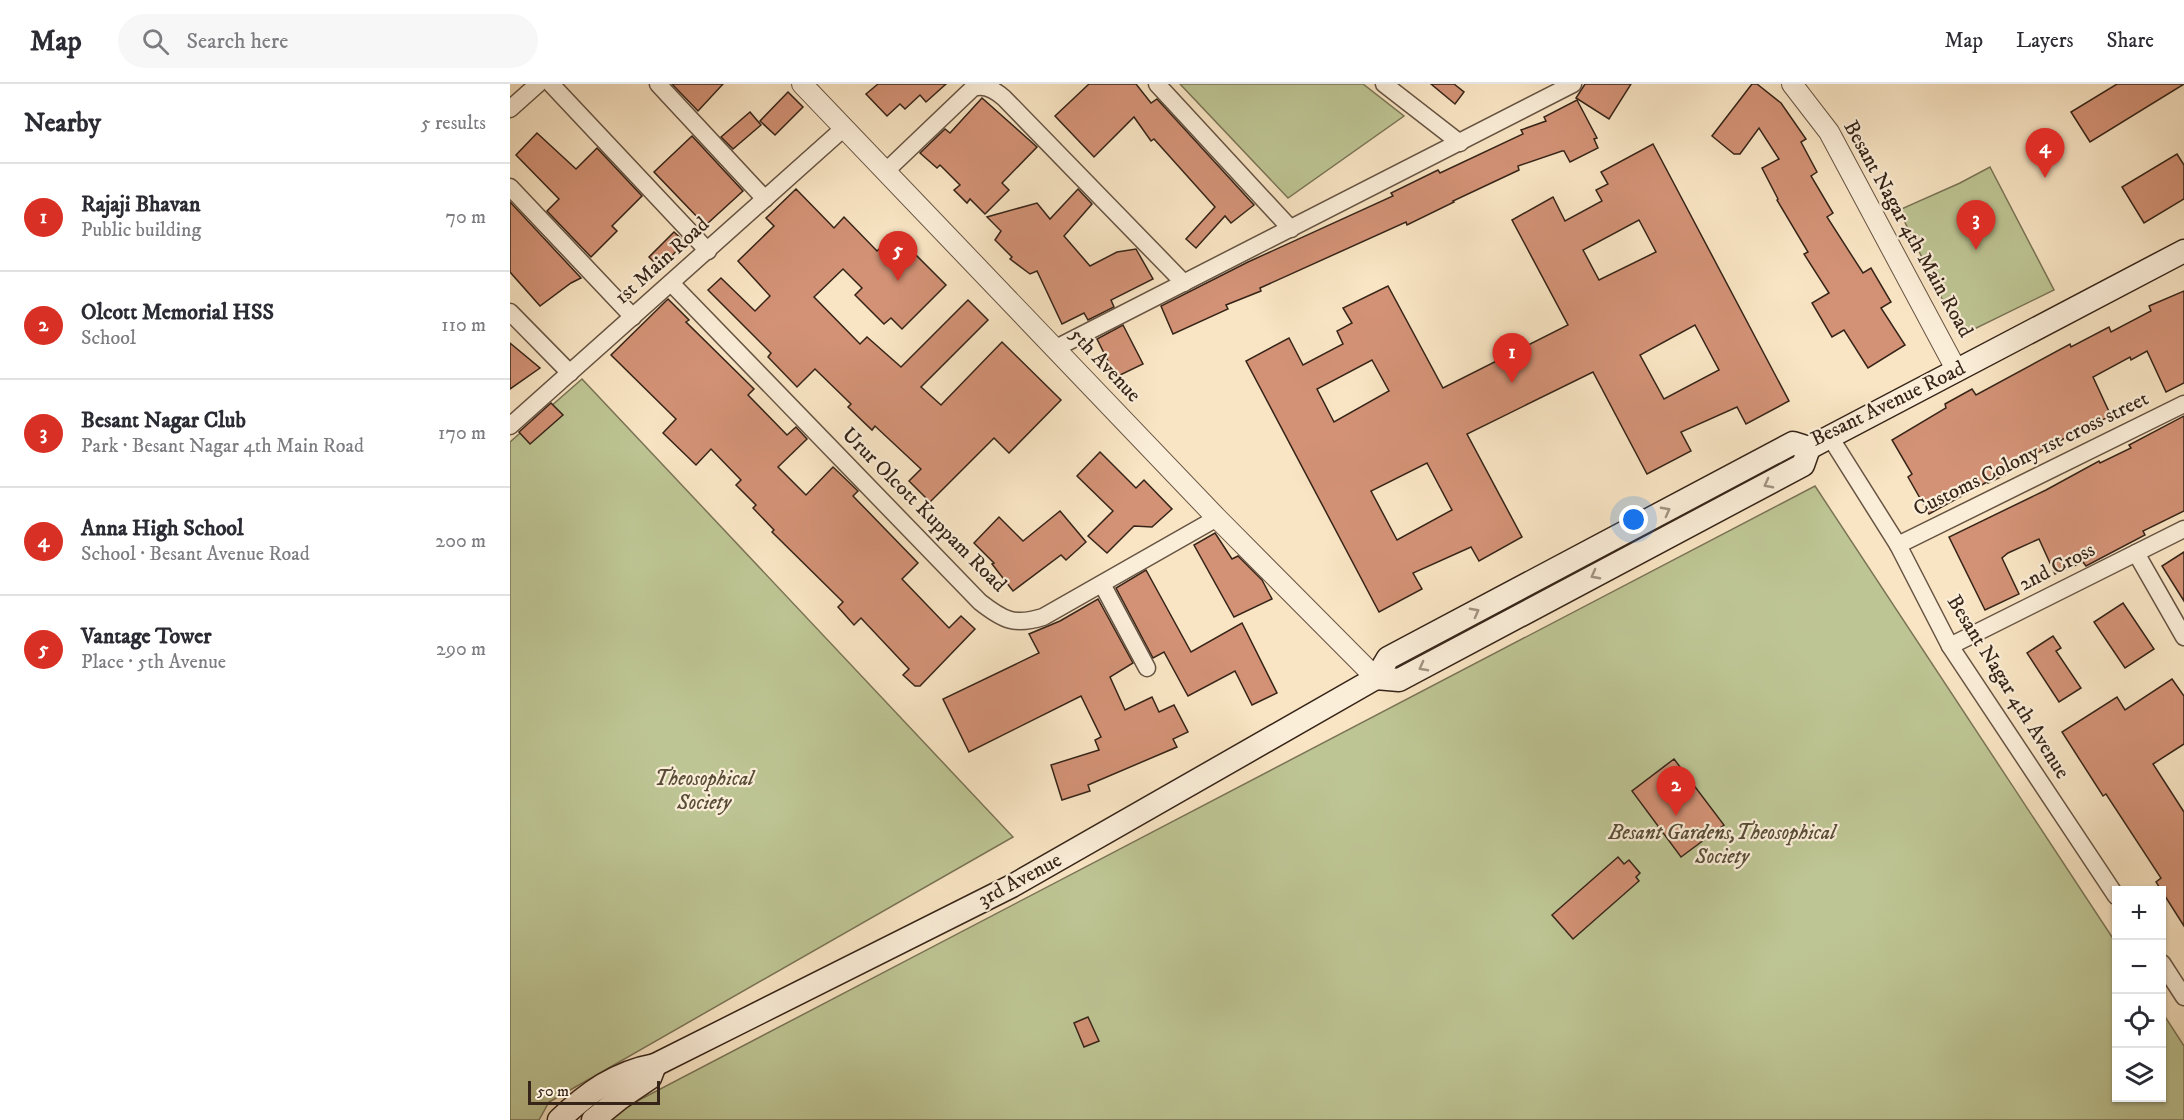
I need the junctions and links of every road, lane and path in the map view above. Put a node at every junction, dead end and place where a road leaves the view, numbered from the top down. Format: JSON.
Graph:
{"nodes":[{"id":1,"x":538,"y":84,"type":"edge"},
{"id":2,"x":551,"y":84,"type":"edge"},
{"id":3,"x":658,"y":84,"type":"edge"},
{"id":4,"x":801,"y":84,"type":"edge"},
{"id":5,"x":1157,"y":84,"type":"edge"},
{"id":6,"x":1384,"y":84,"type":"edge"},
{"id":7,"x":1573,"y":84,"type":"edge"},
{"id":8,"x":1792,"y":84,"type":"edge"},
{"id":9,"x":510,"y":109,"type":"edge"},
{"id":10,"x":844,"y":128,"type":"junction"},
{"id":11,"x":1460,"y":143,"type":"junction"},
{"id":12,"x":885,"y":171,"type":"junction"},
{"id":13,"x":510,"y":187,"type":"edge"},
{"id":14,"x":765,"y":198,"type":"junction"},
{"id":15,"x":1291,"y":229,"type":"junction"},
{"id":16,"x":2184,"y":250,"type":"edge"},
{"id":17,"x":708,"y":251,"type":"junction"},
{"id":18,"x":671,"y":283,"type":"junction"},
{"id":19,"x":1184,"y":283,"type":"junction"},
{"id":20,"x":510,"y":312,"type":"edge"},
{"id":21,"x":633,"y":317,"type":"junction"},
{"id":22,"x":1056,"y":348,"type":"junction"},
{"id":23,"x":1957,"y":370,"type":"junction"},
{"id":24,"x":570,"y":373,"type":"junction"},
{"id":25,"x":2184,"y":404,"type":"edge"},
{"id":26,"x":510,"y":426,"type":"edge"},
{"id":27,"x":1830,"y":437,"type":"junction"},
{"id":28,"x":1217,"y":518,"type":"junction"},
{"id":29,"x":2184,"y":529,"type":"edge"},
{"id":30,"x":1898,"y":545,"type":"junction"},
{"id":31,"x":2136,"y":553,"type":"junction"},
{"id":32,"x":1102,"y":584,"type":"junction"},
{"id":33,"x":2184,"y":636,"type":"edge"},
{"id":34,"x":1950,"y":646,"type":"junction"},
{"id":35,"x":1147,"y":668,"type":"dead end"},
{"id":36,"x":1376,"y":678,"type":"junction"},
{"id":37,"x":2112,"y":890,"type":"edge"},
{"id":38,"x":2166,"y":969,"type":"edge"},
{"id":39,"x":2184,"y":997,"type":"edge"},
{"id":40,"x":656,"y":1065,"type":"junction"},
{"id":41,"x":559,"y":1120,"type":"edge"},
{"id":42,"x":593,"y":1120,"type":"edge"}],
"edges":[{"from":1,"to":9,"type":"street"},
{"from":2,"to":17,"type":"street"},
{"from":3,"to":14,"type":"street"},
{"from":4,"to":10,"type":"street","name":"5th Avenue"},
{"from":5,"to":15,"type":"street"},
{"from":6,"to":11,"type":"street"},
{"from":7,"to":11,"type":"street"},
{"from":8,"to":23,"type":"street","name":"Besant Nagar 4th Main Road"},
{"from":10,"to":12,"type":"street","name":"5th Avenue"},
{"from":10,"to":14,"type":"street","name":"1st Main Road"},
{"from":11,"to":15,"type":"street"},
{"from":12,"to":19,"type":"street"},
{"from":12,"to":22,"type":"street","name":"5th Avenue"},
{"from":13,"to":21,"type":"street"},
{"from":14,"to":17,"type":"street","name":"1st Main Road"},
{"from":15,"to":19,"type":"street"},
{"from":16,"to":23,"type":"main road","name":"Besant Avenue Road"},
{"from":17,"to":18,"type":"street","name":"1st Main Road"},
{"from":18,"to":21,"type":"street","name":"1st Main Road"},
{"from":18,"to":32,"type":"street","name":"Urur Olcott Kuppam Road"},
{"from":19,"to":22,"type":"street"},
{"from":20,"to":24,"type":"street"},
{"from":21,"to":24,"type":"street","name":"1st Main Road"},
{"from":22,"to":28,"type":"street","name":"5th Avenue"},
{"from":23,"to":27,"type":"main road","name":"Besant Avenue Road"},
{"from":24,"to":26,"type":"street","name":"1st Main Road"},
{"from":25,"to":30,"type":"street","name":"Customs Colony 1st cross street"},
{"from":27,"to":30,"type":"street","name":"Besant Nagar 4th Avenue"},
{"from":27,"to":36,"type":"main road","name":"Besant Avenue Road"},
{"from":28,"to":32,"type":"street","name":"Urur Olcott Kuppam Road"},
{"from":28,"to":36,"type":"street","name":"5th Avenue"},
{"from":29,"to":31,"type":"street","name":"2nd Cross"},
{"from":30,"to":34,"type":"street","name":"Besant Nagar 4th Avenue"},
{"from":31,"to":33,"type":"street"},
{"from":31,"to":34,"type":"street","name":"2nd Cross"},
{"from":32,"to":35,"type":"street"},
{"from":34,"to":37,"type":"street","name":"Besant Nagar 4th Avenue"},
{"from":36,"to":40,"type":"main road","name":"3rd Avenue"},
{"from":38,"to":39,"type":"street"},
{"from":40,"to":41,"type":"main road"},
{"from":40,"to":42,"type":"main road"}]}
